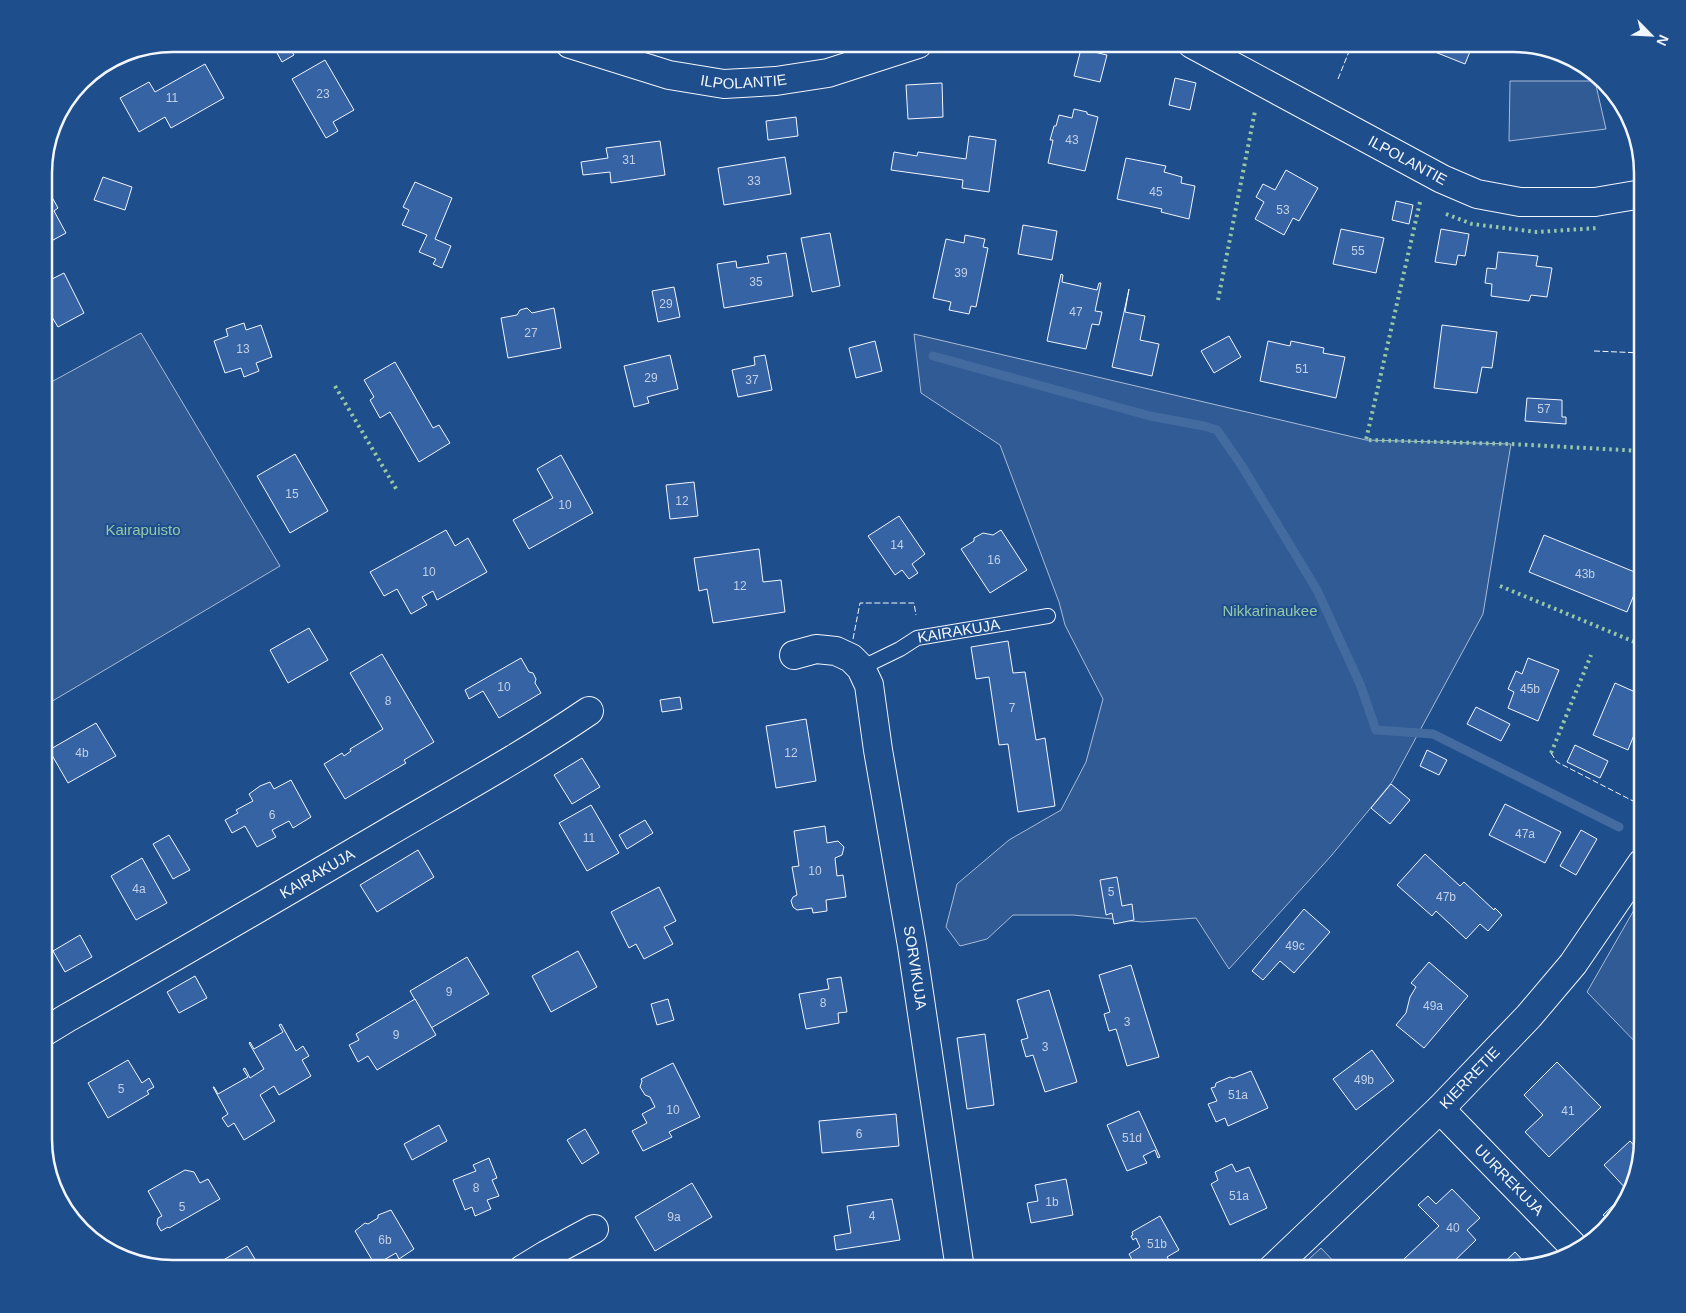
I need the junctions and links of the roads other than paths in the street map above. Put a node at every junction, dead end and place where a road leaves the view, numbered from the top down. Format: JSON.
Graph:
{"nodes":[{"id":1,"x":892,"y":52,"type":"edge"},
{"id":2,"x":1207,"y":52,"type":"edge"},
{"id":3,"x":598,"y":53,"type":"edge"},
{"id":4,"x":1634,"y":195,"type":"edge"},
{"id":5,"x":1048,"y":616,"type":"dead end"},
{"id":6,"x":794,"y":655,"type":"dead end"},
{"id":7,"x":861,"y":668,"type":"junction"},
{"id":8,"x":589,"y":712,"type":"dead end"},
{"id":9,"x":1634,"y":875,"type":"edge"},
{"id":10,"x":53,"y":1027,"type":"edge"},
{"id":11,"x":1440,"y":1109,"type":"junction"},
{"id":12,"x":594,"y":1229,"type":"dead end"},
{"id":13,"x":1572,"y":1245,"type":"edge"},
{"id":14,"x":538,"y":1260,"type":"edge"},
{"id":15,"x":959,"y":1260,"type":"edge"},
{"id":16,"x":1281,"y":1260,"type":"edge"}],
"edges":[{"from":1,"to":3,"type":"street","name":"ILPOLANTIE"},
{"from":2,"to":4,"type":"street","name":"ILPOLANTIE"},
{"from":5,"to":7,"type":"lane","name":"KAIRAKUJA"},
{"from":6,"to":7,"type":"street"},
{"from":7,"to":15,"type":"street","name":"SORVIKUJA"},
{"from":8,"to":10,"type":"street","name":"KAIRAKUJA"},
{"from":9,"to":11,"type":"street","name":"KIERRETIE"},
{"from":11,"to":13,"type":"street","name":"UURREKUJA"},
{"from":11,"to":16,"type":"street","name":"KIERRETIE"},
{"from":12,"to":14,"type":"street"}]}
